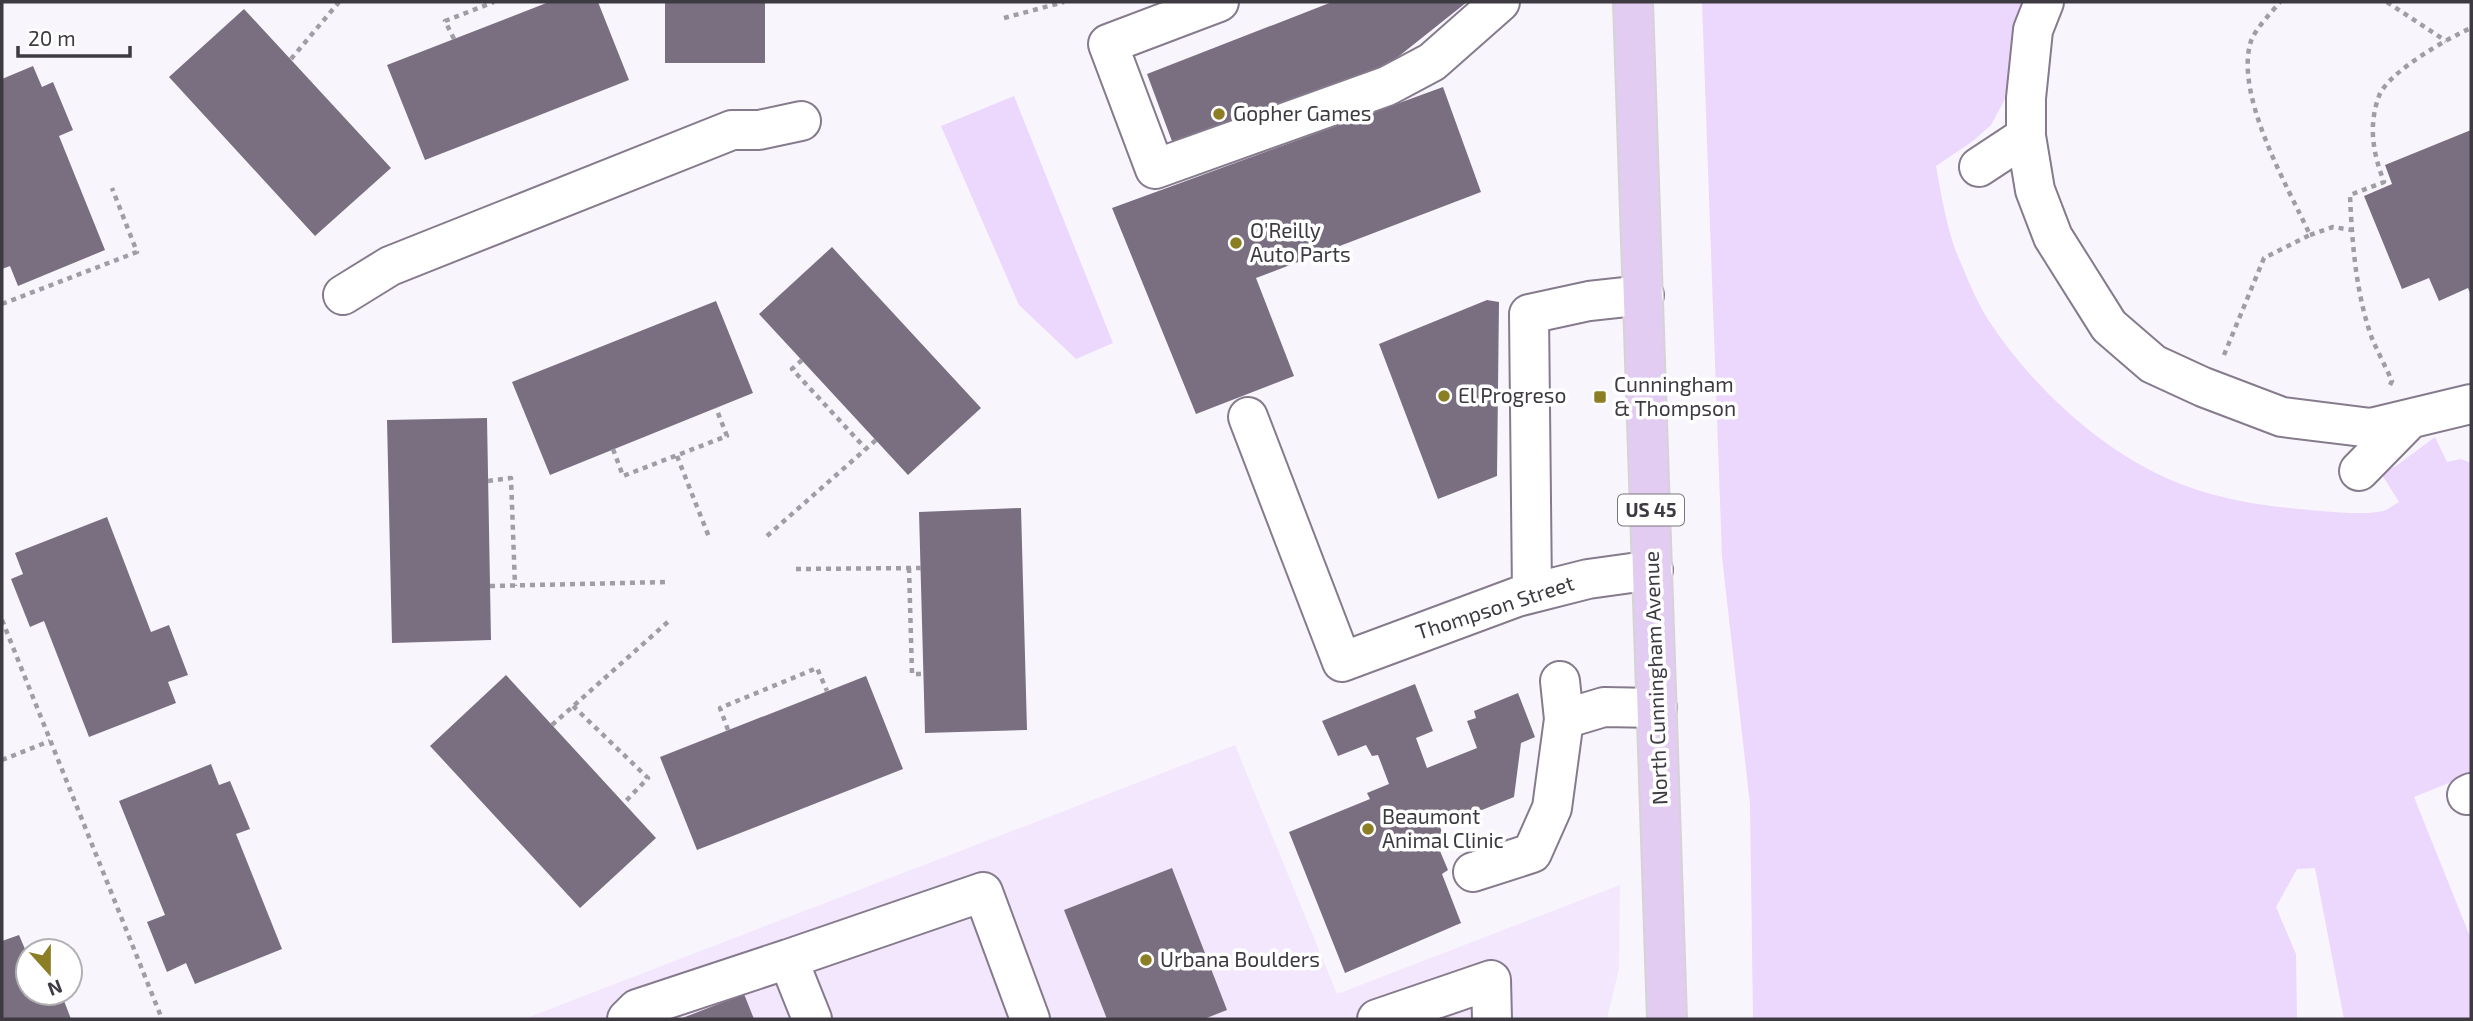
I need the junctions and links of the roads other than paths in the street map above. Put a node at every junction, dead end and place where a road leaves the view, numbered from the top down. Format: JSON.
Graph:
{"nodes":[{"id":1,"x":1219,"y":2,"type":"edge"},
{"id":2,"x":1500,"y":2,"type":"edge"},
{"id":3,"x":1633,"y":2,"type":"edge"},
{"id":4,"x":2044,"y":2,"type":"edge"},
{"id":5,"x":801,"y":121,"type":"dead end"},
{"id":6,"x":2026,"y":136,"type":"junction"},
{"id":7,"x":1979,"y":167,"type":"dead end"},
{"id":8,"x":344,"y":295,"type":"dead end"},
{"id":9,"x":1644,"y":295,"type":"junction"},
{"id":10,"x":2471,"y":404,"type":"edge"},
{"id":11,"x":1248,"y":416,"type":"dead end"},
{"id":12,"x":2410,"y":419,"type":"junction"},
{"id":13,"x":2359,"y":471,"type":"dead end"},
{"id":14,"x":1653,"y":570,"type":"junction"},
{"id":15,"x":1532,"y":593,"type":"junction"},
{"id":16,"x":1560,"y":681,"type":"dead end"},
{"id":17,"x":1657,"y":708,"type":"junction"},
{"id":18,"x":1564,"y":719,"type":"junction"},
{"id":19,"x":1473,"y":872,"type":"dead end"},
{"id":20,"x":788,"y":959,"type":"junction"},
{"id":21,"x":627,"y":1019,"type":"edge"},
{"id":22,"x":812,"y":1019,"type":"edge"},
{"id":23,"x":1030,"y":1019,"type":"edge"},
{"id":24,"x":1377,"y":1019,"type":"edge"},
{"id":25,"x":1492,"y":1019,"type":"edge"},
{"id":26,"x":1667,"y":1019,"type":"edge"}],
"edges":[{"from":1,"to":2,"type":"street"},
{"from":3,"to":9,"type":"main road","name":"North Cunningham Avenue","number":"US 45"},
{"from":4,"to":6,"type":"street"},
{"from":5,"to":8,"type":"street"},
{"from":6,"to":7,"type":"street"},
{"from":6,"to":12,"type":"street"},
{"from":9,"to":14,"type":"main road","name":"North Cunningham Avenue","number":"US 45"},
{"from":9,"to":15,"type":"street"},
{"from":10,"to":12,"type":"street"},
{"from":11,"to":15,"type":"street","name":"Thompson Street"},
{"from":12,"to":13,"type":"street"},
{"from":14,"to":15,"type":"street","name":"Thompson Street"},
{"from":14,"to":17,"type":"main road","name":"North Cunningham Avenue","number":"US 45"},
{"from":16,"to":18,"type":"street"},
{"from":17,"to":18,"type":"street"},
{"from":17,"to":26,"type":"main road","name":"North Cunningham Avenue","number":"US 45"},
{"from":18,"to":19,"type":"street"},
{"from":20,"to":21,"type":"street"},
{"from":20,"to":22,"type":"street"},
{"from":20,"to":23,"type":"street"},
{"from":24,"to":25,"type":"street"}]}
